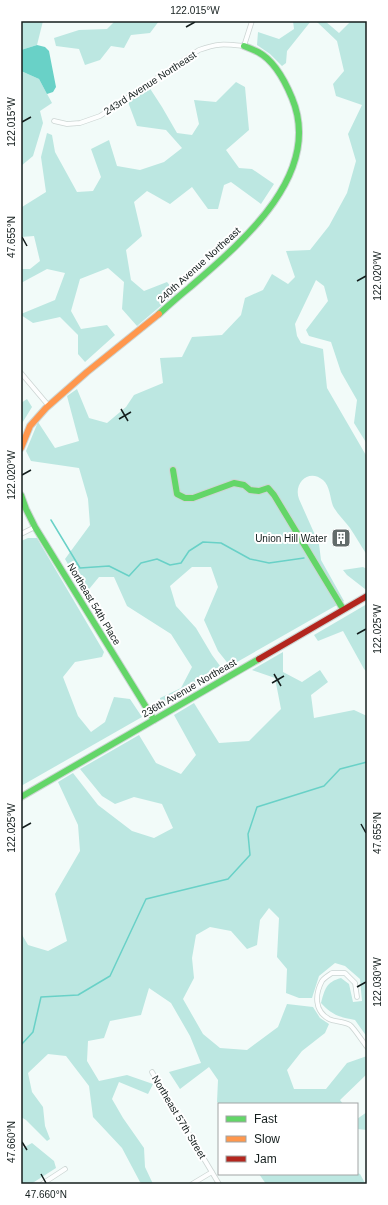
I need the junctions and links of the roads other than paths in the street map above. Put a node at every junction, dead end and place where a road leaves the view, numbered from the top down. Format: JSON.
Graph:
{"nodes":[{"id":1,"x":252,"y":21,"type":"edge"},
{"id":2,"x":244,"y":46,"type":"junction"},
{"id":3,"x":54,"y":121,"type":"dead end"},
{"id":4,"x":21,"y":373,"type":"edge"},
{"id":5,"x":48,"y":405,"type":"junction"},
{"id":6,"x":21,"y":448,"type":"edge"},
{"id":7,"x":173,"y":470,"type":"dead end"},
{"id":8,"x":21,"y":496,"type":"edge"},
{"id":9,"x":35,"y":527,"type":"junction"},
{"id":10,"x":21,"y":534,"type":"edge"},
{"id":11,"x":367,"y":596,"type":"edge"},
{"id":12,"x":343,"y":609,"type":"junction"},
{"id":13,"x":154,"y":720,"type":"junction"},
{"id":14,"x":21,"y":797,"type":"edge"},
{"id":15,"x":357,"y":997,"type":"dead end"},
{"id":16,"x":367,"y":1047,"type":"edge"},
{"id":17,"x":152,"y":1072,"type":"dead end"},
{"id":18,"x":65,"y":1169,"type":"dead end"},
{"id":19,"x":212,"y":1172,"type":"junction"},
{"id":20,"x":42,"y":1184,"type":"edge"},
{"id":21,"x":192,"y":1184,"type":"edge"},
{"id":22,"x":219,"y":1184,"type":"edge"}],
"edges":[{"from":1,"to":2,"type":"street"},
{"from":2,"to":3,"type":"street","name":"243rd Avenue Northeast"},
{"from":2,"to":5,"type":"street","name":"240th Avenue Northeast"},
{"from":4,"to":5,"type":"street"},
{"from":5,"to":6,"type":"street","name":"240th Avenue Northeast"},
{"from":7,"to":12,"type":"street"},
{"from":8,"to":9,"type":"street","name":"Northeast 54th Place"},
{"from":9,"to":10,"type":"street"},
{"from":9,"to":13,"type":"street","name":"Northeast 54th Place"},
{"from":11,"to":12,"type":"street","name":"236th Avenue Northeast"},
{"from":12,"to":13,"type":"street","name":"236th Avenue Northeast"},
{"from":13,"to":14,"type":"street","name":"236th Avenue Northeast"},
{"from":15,"to":16,"type":"street"},
{"from":17,"to":19,"type":"street","name":"Northeast 57th Street"},
{"from":18,"to":20,"type":"street"},
{"from":19,"to":21,"type":"street"},
{"from":19,"to":22,"type":"street","name":"Northeast 57th Street"}]}
